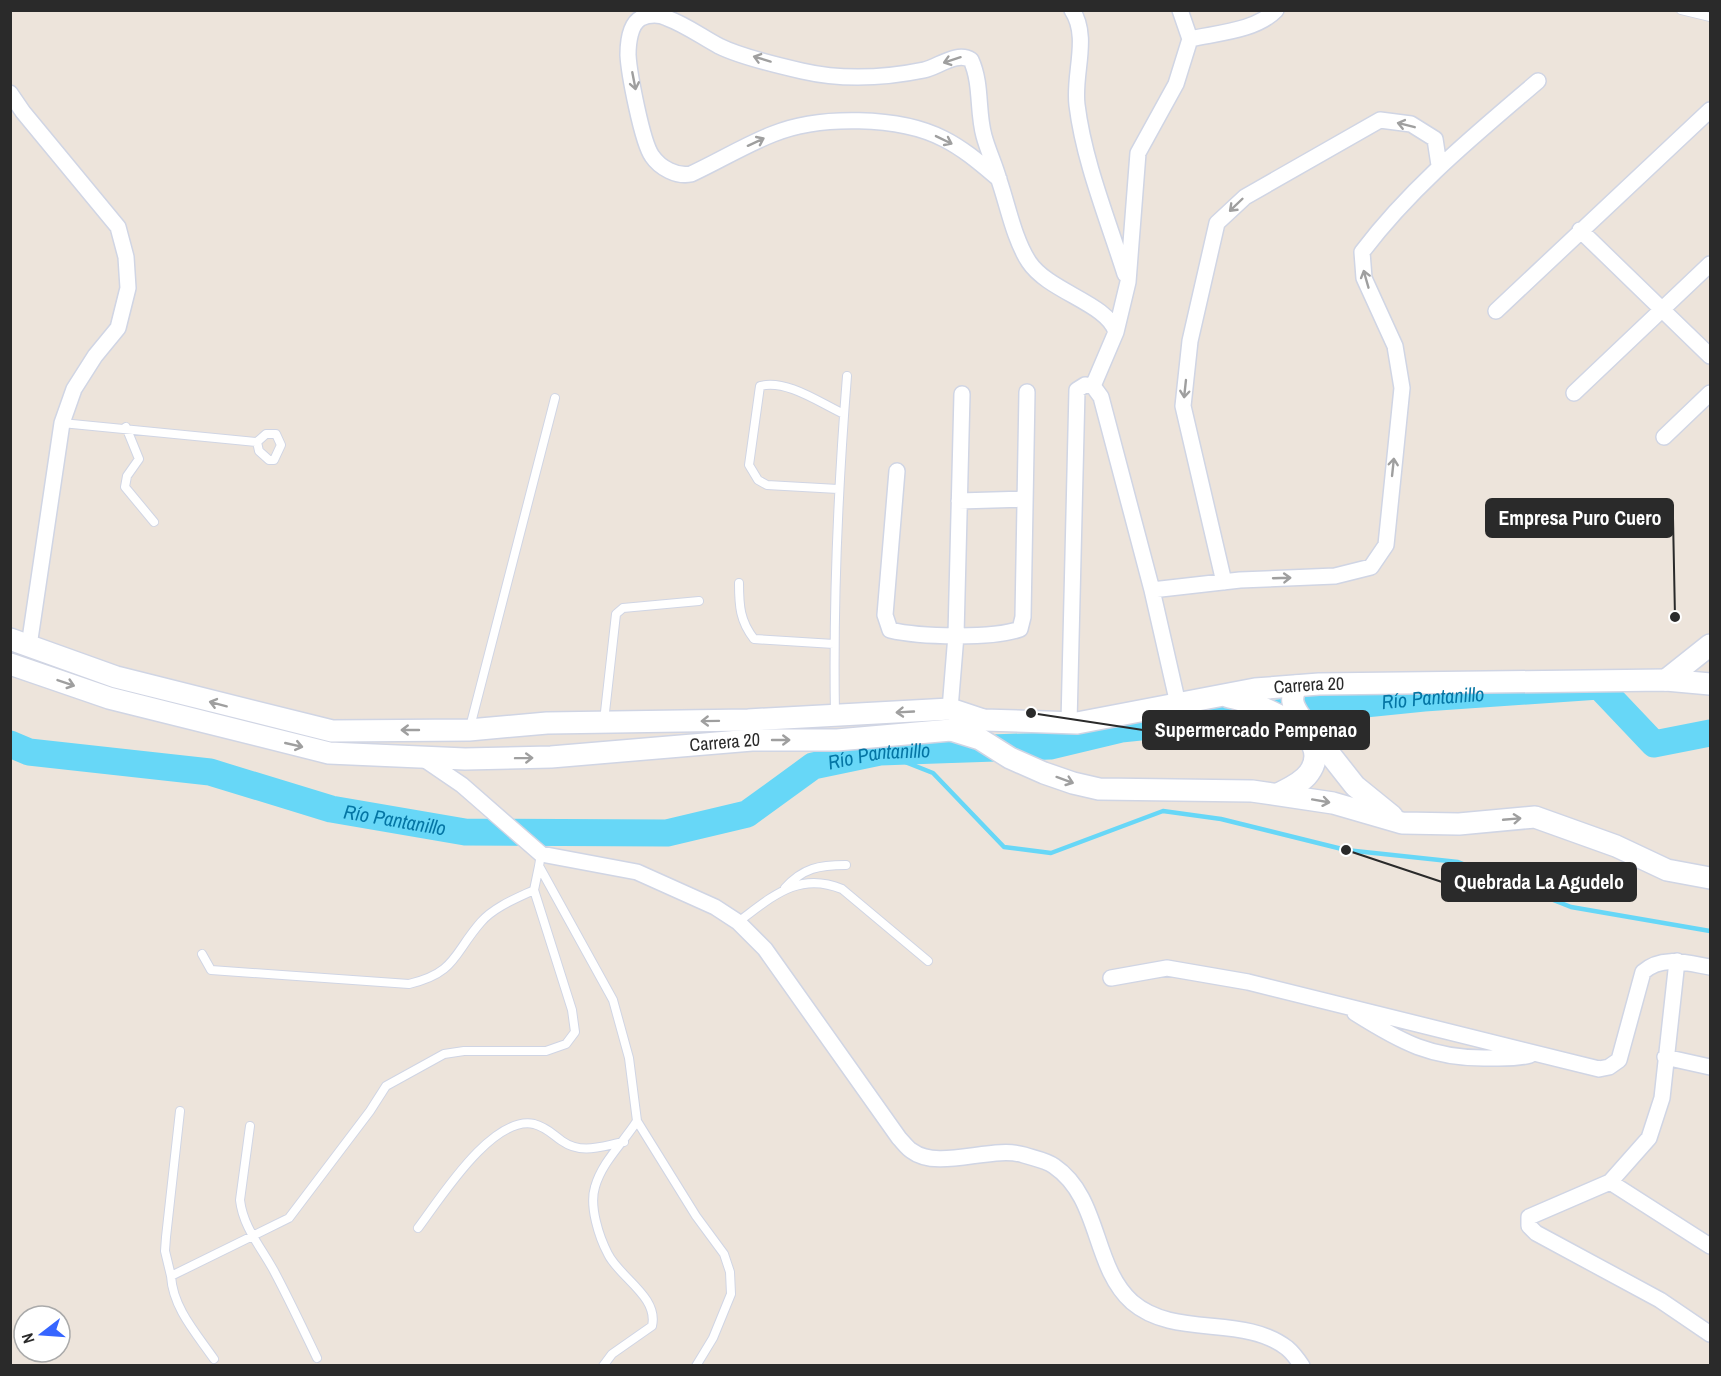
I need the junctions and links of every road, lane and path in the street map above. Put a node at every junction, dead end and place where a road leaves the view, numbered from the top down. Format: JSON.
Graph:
{"nodes":[{"id":1,"x":1072,"y":10,"type":"edge"},
{"id":2,"x":1180,"y":10,"type":"edge"},
{"id":3,"x":1276,"y":10,"type":"edge"},
{"id":4,"x":1681,"y":10,"type":"edge"},
{"id":5,"x":1710,"y":17,"type":"edge"},
{"id":6,"x":1190,"y":39,"type":"junction"},
{"id":7,"x":1538,"y":81,"type":"dead end"},
{"id":8,"x":10,"y":93,"type":"edge"},
{"id":9,"x":1710,"y":110,"type":"edge"},
{"id":10,"x":1439,"y":165,"type":"junction"},
{"id":11,"x":999,"y":179,"type":"junction"},
{"id":12,"x":1580,"y":230,"type":"junction"},
{"id":13,"x":1710,"y":264,"type":"edge"},
{"id":14,"x":1128,"y":282,"type":"junction"},
{"id":15,"x":1662,"y":309,"type":"junction"},
{"id":16,"x":1496,"y":311,"type":"dead end"},
{"id":17,"x":1116,"y":332,"type":"junction"},
{"id":18,"x":1710,"y":356,"type":"edge"},
{"id":19,"x":847,"y":375,"type":"dead end"},
{"id":20,"x":1093,"y":386,"type":"junction"},
{"id":21,"x":1028,"y":392,"type":"dead end"},
{"id":22,"x":1574,"y":393,"type":"dead end"},
{"id":23,"x":1710,"y":393,"type":"edge"},
{"id":24,"x":962,"y":394,"type":"dead end"},
{"id":25,"x":555,"y":398,"type":"dead end"},
{"id":26,"x":844,"y":414,"type":"junction"},
{"id":27,"x":62,"y":423,"type":"junction"},
{"id":28,"x":126,"y":427,"type":"junction"},
{"id":29,"x":1664,"y":437,"type":"dead end"},
{"id":30,"x":256,"y":442,"type":"dead end"},
{"id":31,"x":897,"y":471,"type":"dead end"},
{"id":32,"x":838,"y":489,"type":"junction"},
{"id":33,"x":1025,"y":499,"type":"junction"},
{"id":34,"x":959,"y":501,"type":"junction"},
{"id":35,"x":154,"y":522,"type":"dead end"},
{"id":36,"x":1224,"y":582,"type":"junction"},
{"id":37,"x":739,"y":583,"type":"dead end"},
{"id":38,"x":1152,"y":590,"type":"junction"},
{"id":39,"x":699,"y":601,"type":"dead end"},
{"id":40,"x":956,"y":634,"type":"junction"},
{"id":41,"x":20,"y":643,"type":"edge"},
{"id":42,"x":834,"y":644,"type":"junction"},
{"id":43,"x":1710,"y":645,"type":"edge"},
{"id":44,"x":10,"y":664,"type":"edge"},
{"id":45,"x":1666,"y":680,"type":"junction"},
{"id":46,"x":1710,"y":684,"type":"edge"},
{"id":47,"x":1297,"y":686,"type":"junction"},
{"id":48,"x":1222,"y":695,"type":"junction"},
{"id":49,"x":1178,"y":704,"type":"junction"},
{"id":50,"x":1284,"y":714,"type":"junction"},
{"id":51,"x":835,"y":716,"type":"junction"},
{"id":52,"x":951,"y":720,"type":"junction"},
{"id":53,"x":604,"y":722,"type":"junction"},
{"id":54,"x":1069,"y":723,"type":"junction"},
{"id":55,"x":469,"y":730,"type":"junction"},
{"id":56,"x":982,"y":730,"type":"junction"},
{"id":57,"x":421,"y":757,"type":"junction"},
{"id":58,"x":1278,"y":794,"type":"junction"},
{"id":59,"x":1402,"y":823,"type":"junction"},
{"id":60,"x":538,"y":856,"type":"junction"},
{"id":61,"x":846,"y":865,"type":"dead end"},
{"id":62,"x":1710,"y":878,"type":"edge"},
{"id":63,"x":784,"y":889,"type":"junction"},
{"id":64,"x":534,"y":890,"type":"junction"},
{"id":65,"x":738,"y":922,"type":"junction"},
{"id":66,"x":202,"y":954,"type":"dead end"},
{"id":67,"x":928,"y":961,"type":"dead end"},
{"id":68,"x":1677,"y":961,"type":"junction"},
{"id":69,"x":1710,"y":966,"type":"edge"},
{"id":70,"x":1112,"y":978,"type":"dead end"},
{"id":71,"x":1343,"y":1006,"type":"junction"},
{"id":72,"x":1535,"y":1053,"type":"junction"},
{"id":73,"x":1665,"y":1058,"type":"junction"},
{"id":74,"x":1710,"y":1067,"type":"edge"},
{"id":75,"x":180,"y":1111,"type":"dead end"},
{"id":76,"x":637,"y":1121,"type":"junction"},
{"id":77,"x":250,"y":1126,"type":"dead end"},
{"id":78,"x":624,"y":1142,"type":"junction"},
{"id":79,"x":1611,"y":1182,"type":"junction"},
{"id":80,"x":418,"y":1228,"type":"dead end"},
{"id":81,"x":253,"y":1236,"type":"junction"},
{"id":82,"x":1710,"y":1246,"type":"edge"},
{"id":83,"x":171,"y":1276,"type":"junction"},
{"id":84,"x":1710,"y":1334,"type":"edge"},
{"id":85,"x":317,"y":1358,"type":"dead end"},
{"id":86,"x":214,"y":1359,"type":"dead end"},
{"id":87,"x":603,"y":1365,"type":"edge"},
{"id":88,"x":696,"y":1365,"type":"edge"},
{"id":89,"x":1302,"y":1365,"type":"edge"}],
"edges":[{"from":1,"to":14,"type":"street"},
{"from":2,"to":6,"type":"street"},
{"from":3,"to":6,"type":"street"},
{"from":4,"to":5,"type":"lane"},
{"from":6,"to":14,"type":"street"},
{"from":7,"to":10,"type":"street"},
{"from":8,"to":27,"type":"street"},
{"from":9,"to":12,"type":"street"},
{"from":36,"to":10,"type":"street","one_way":true},
{"from":10,"to":36,"type":"street","one_way":true},
{"from":11,"to":11,"type":"street","one_way":true},
{"from":11,"to":17,"type":"street"},
{"from":12,"to":15,"type":"street"},
{"from":12,"to":16,"type":"street"},
{"from":13,"to":15,"type":"street"},
{"from":14,"to":17,"type":"street"},
{"from":15,"to":18,"type":"street"},
{"from":15,"to":22,"type":"street"},
{"from":17,"to":20,"type":"street"},
{"from":19,"to":26,"type":"lane"},
{"from":20,"to":38,"type":"street"},
{"from":20,"to":54,"type":"street"},
{"from":21,"to":33,"type":"street"},
{"from":23,"to":29,"type":"street"},
{"from":24,"to":34,"type":"street"},
{"from":25,"to":55,"type":"lane"},
{"from":26,"to":32,"type":"lane"},
{"from":26,"to":32,"type":"lane"},
{"from":27,"to":28,"type":"lane"},
{"from":27,"to":41,"type":"street"},
{"from":28,"to":30,"type":"lane"},
{"from":28,"to":35,"type":"lane"},
{"from":31,"to":40,"type":"street"},
{"from":32,"to":42,"type":"lane"},
{"from":33,"to":34,"type":"street"},
{"from":33,"to":40,"type":"street"},
{"from":34,"to":40,"type":"street"},
{"from":36,"to":38,"type":"street"},
{"from":37,"to":42,"type":"lane"},
{"from":38,"to":49,"type":"street"},
{"from":39,"to":53,"type":"lane"},
{"from":40,"to":52,"type":"street"},
{"from":55,"to":41,"type":"main road","name":"Carrera 20","one_way":true},
{"from":42,"to":51,"type":"lane"},
{"from":43,"to":45,"type":"main road"},
{"from":44,"to":57,"type":"main road","name":"Carrera 20","one_way":true},
{"from":45,"to":46,"type":"main road","name":"Carrera 20"},
{"from":45,"to":47,"type":"main road","name":"Carrera 20"},
{"from":47,"to":48,"type":"main road","name":"Carrera 20"},
{"from":47,"to":50,"type":"main road"},
{"from":48,"to":49,"type":"main road","name":"Carrera 20"},
{"from":48,"to":50,"type":"main road"},
{"from":49,"to":54,"type":"main road","name":"Carrera 20"},
{"from":50,"to":58,"type":"main road"},
{"from":50,"to":59,"type":"main road"},
{"from":52,"to":51,"type":"main road","name":"Carrera 20","one_way":true},
{"from":51,"to":53,"type":"main road","name":"Carrera 20","one_way":true},
{"from":52,"to":56,"type":"main road","name":"Carrera 20"},
{"from":57,"to":52,"type":"main road","name":"Carrera 20","one_way":true},
{"from":53,"to":55,"type":"main road","name":"Carrera 20"},
{"from":54,"to":56,"type":"main road","name":"Carrera 20"},
{"from":56,"to":58,"type":"main road","one_way":true},
{"from":57,"to":60,"type":"street"},
{"from":58,"to":59,"type":"main road","one_way":true},
{"from":59,"to":62,"type":"main road","one_way":true},
{"from":60,"to":64,"type":"lane"},
{"from":60,"to":65,"type":"street"},
{"from":60,"to":76,"type":"lane"},
{"from":61,"to":63,"type":"lane"},
{"from":63,"to":65,"type":"lane"},
{"from":63,"to":67,"type":"lane"},
{"from":64,"to":66,"type":"lane"},
{"from":64,"to":81,"type":"lane"},
{"from":65,"to":89,"type":"street"},
{"from":68,"to":69,"type":"street"},
{"from":68,"to":72,"type":"street"},
{"from":68,"to":73,"type":"street"},
{"from":70,"to":71,"type":"street"},
{"from":71,"to":72,"type":"street"},
{"from":71,"to":72,"type":"street"},
{"from":73,"to":74,"type":"street"},
{"from":73,"to":79,"type":"street"},
{"from":75,"to":83,"type":"lane"},
{"from":76,"to":78,"type":"lane"},
{"from":76,"to":88,"type":"lane"},
{"from":77,"to":81,"type":"lane"},
{"from":78,"to":80,"type":"lane"},
{"from":78,"to":87,"type":"lane"},
{"from":79,"to":82,"type":"street"},
{"from":79,"to":84,"type":"street"},
{"from":81,"to":83,"type":"lane"},
{"from":81,"to":85,"type":"lane"},
{"from":83,"to":86,"type":"lane"}]}
